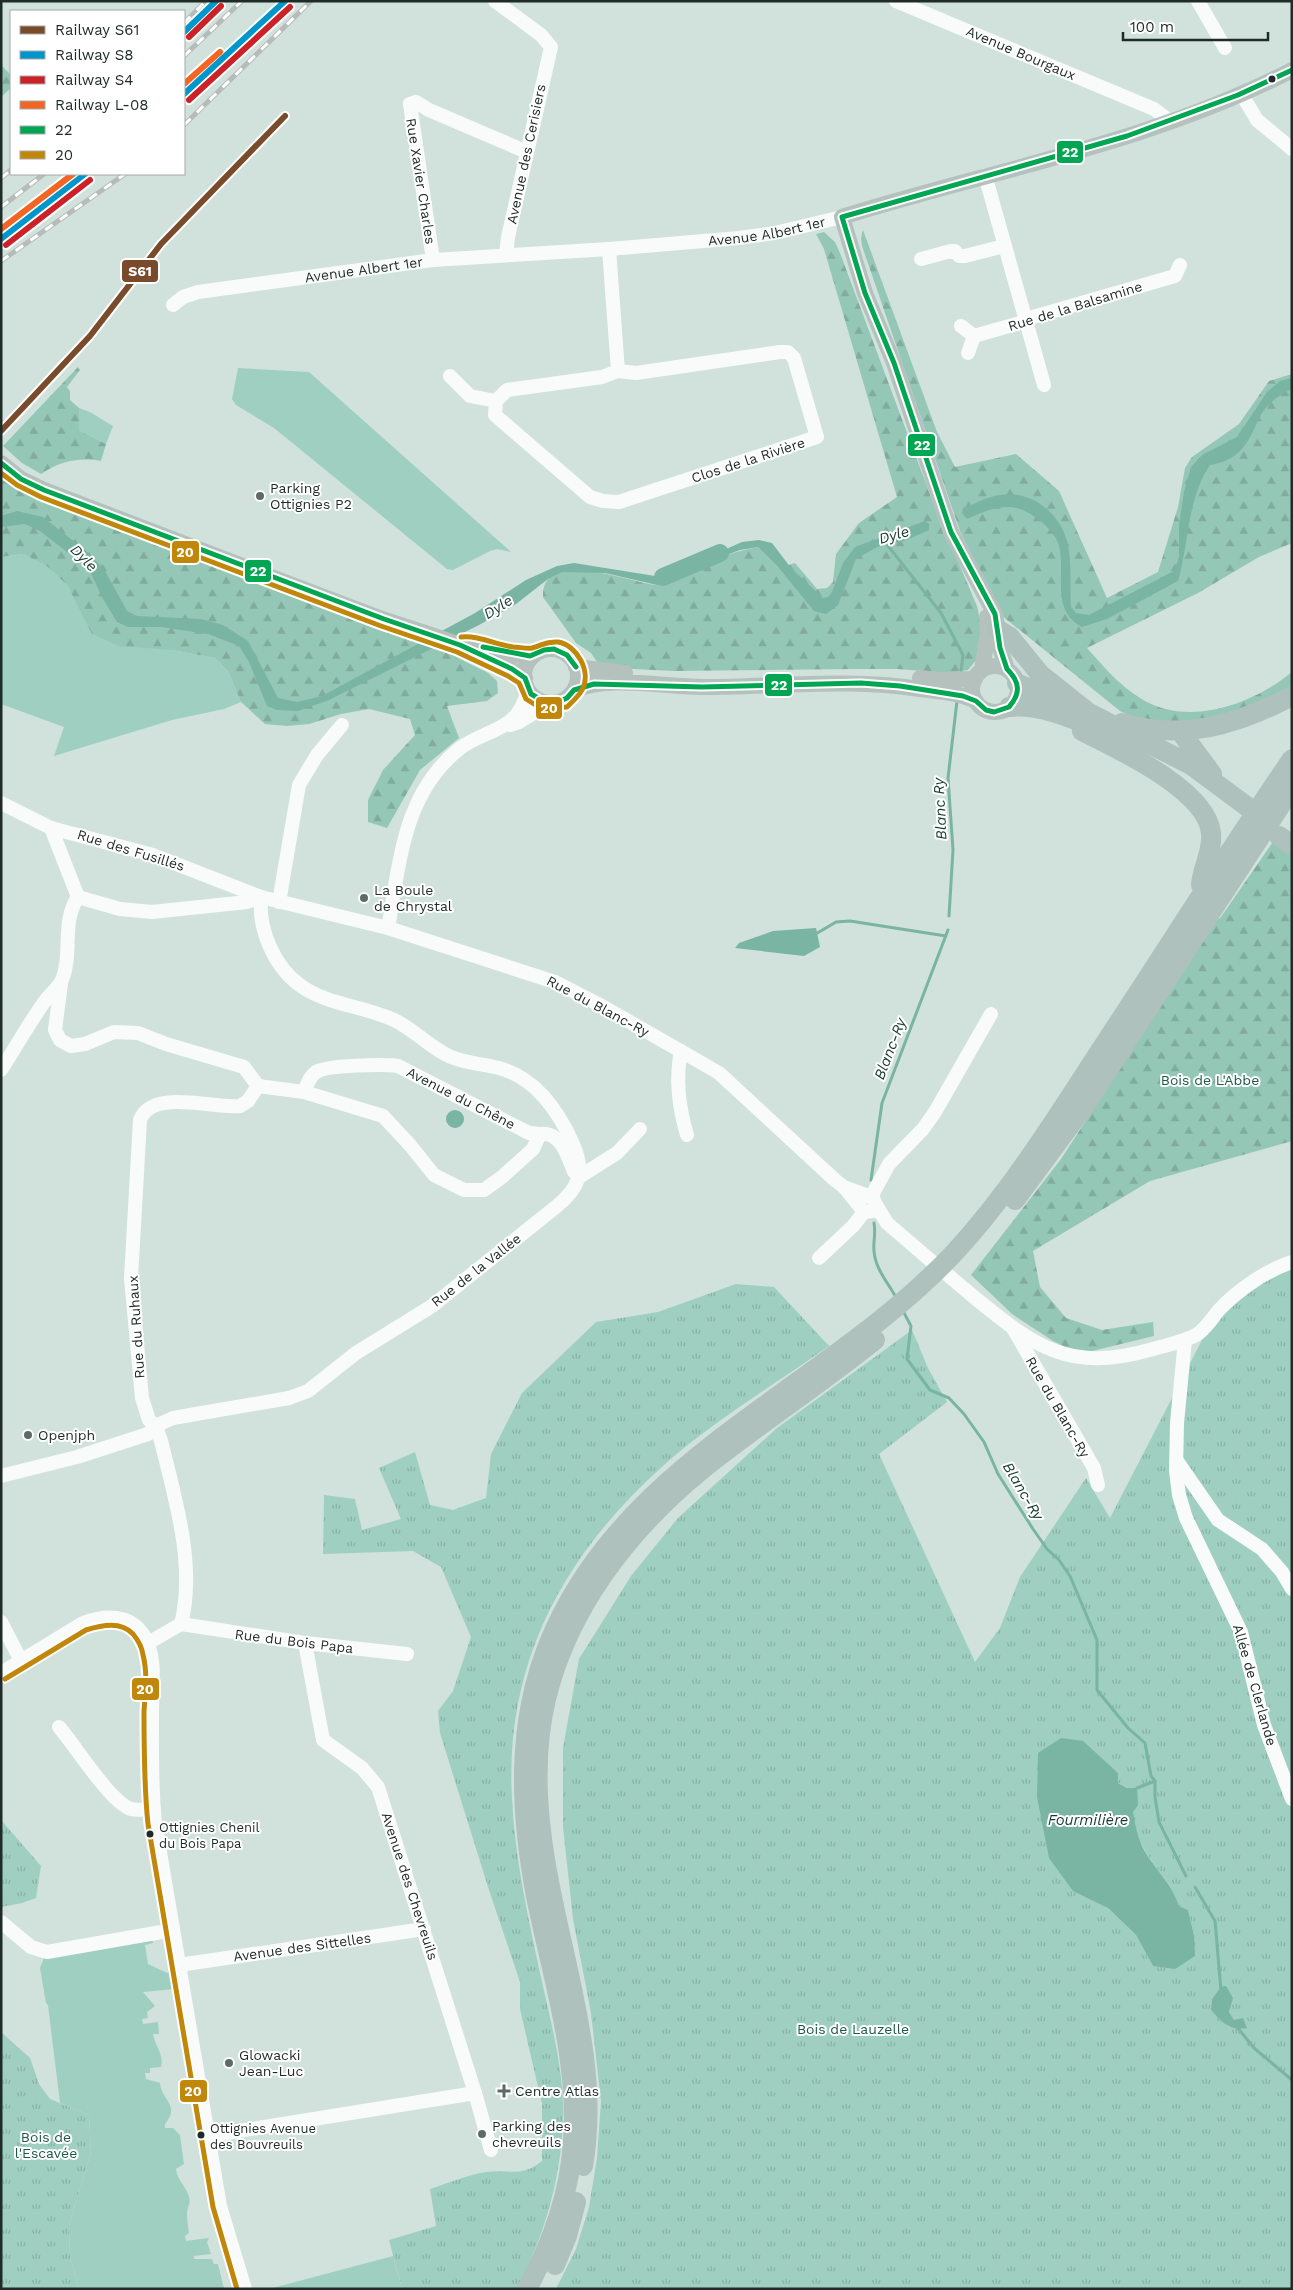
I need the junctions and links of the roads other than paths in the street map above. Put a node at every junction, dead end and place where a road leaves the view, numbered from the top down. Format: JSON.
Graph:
{"nodes":[{"id":1,"x":495,"y":1,"type":"edge"},
{"id":2,"x":896,"y":1,"type":"edge"},
{"id":3,"x":1198,"y":1,"type":"edge"},
{"id":4,"x":1225,"y":48,"type":"dead end"},
{"id":5,"x":1292,"y":70,"type":"edge"},
{"id":6,"x":1242,"y":95,"type":"junction"},
{"id":7,"x":1146,"y":106,"type":"junction"},
{"id":8,"x":1171,"y":122,"type":"junction"},
{"id":9,"x":1155,"y":127,"type":"junction"},
{"id":10,"x":1292,"y":148,"type":"edge"},
{"id":11,"x":527,"y":152,"type":"junction"},
{"id":12,"x":985,"y":175,"type":"junction"},
{"id":13,"x":842,"y":217,"type":"junction"},
{"id":14,"x":1004,"y":246,"type":"junction"},
{"id":15,"x":609,"y":250,"type":"junction"},
{"id":16,"x":506,"y":255,"type":"junction"},
{"id":17,"x":921,"y":259,"type":"dead end"},
{"id":18,"x":433,"y":260,"type":"junction"},
{"id":19,"x":1180,"y":274,"type":"dead end"},
{"id":20,"x":173,"y":305,"type":"dead end"},
{"id":21,"x":1026,"y":318,"type":"junction"},
{"id":22,"x":962,"y":326,"type":"dead end"},
{"id":23,"x":974,"y":336,"type":"junction"},
{"id":24,"x":968,"y":353,"type":"dead end"},
{"id":25,"x":618,"y":371,"type":"junction"},
{"id":26,"x":450,"y":376,"type":"dead end"},
{"id":27,"x":1044,"y":385,"type":"dead end"},
{"id":28,"x":496,"y":401,"type":"junction"},
{"id":29,"x":1,"y":463,"type":"edge"},
{"id":30,"x":980,"y":588,"type":"junction"},
{"id":31,"x":997,"y":629,"type":"junction"},
{"id":32,"x":460,"y":645,"type":"junction"},
{"id":33,"x":534,"y":656,"type":"junction"},
{"id":34,"x":576,"y":666,"type":"junction"},
{"id":35,"x":978,"y":675,"type":"junction"},
{"id":36,"x":1012,"y":676,"type":"junction"},
{"id":37,"x":527,"y":684,"type":"junction"},
{"id":38,"x":574,"y":690,"type":"junction"},
{"id":39,"x":1292,"y":696,"type":"edge"},
{"id":40,"x":976,"y":700,"type":"junction"},
{"id":41,"x":550,"y":703,"type":"junction"},
{"id":42,"x":1009,"y":707,"type":"junction"},
{"id":43,"x":1089,"y":713,"type":"junction"},
{"id":44,"x":1066,"y":717,"type":"junction"},
{"id":45,"x":342,"y":725,"type":"dead end"},
{"id":46,"x":499,"y":727,"type":"junction"},
{"id":47,"x":1180,"y":731,"type":"junction"},
{"id":48,"x":1292,"y":759,"type":"edge"},
{"id":49,"x":1224,"y":791,"type":"junction"},
{"id":50,"x":1290,"y":793,"type":"edge"},
{"id":51,"x":1,"y":803,"type":"edge"},
{"id":52,"x":52,"y":828,"type":"junction"},
{"id":53,"x":261,"y":897,"type":"junction"},
{"id":54,"x":1201,"y":897,"type":"junction"},
{"id":55,"x":78,"y":898,"type":"junction"},
{"id":56,"x":279,"y":902,"type":"junction"},
{"id":57,"x":388,"y":928,"type":"junction"},
{"id":58,"x":61,"y":983,"type":"junction"},
{"id":59,"x":991,"y":1014,"type":"dead end"},
{"id":60,"x":681,"y":1051,"type":"junction"},
{"id":61,"x":1,"y":1070,"type":"edge"},
{"id":62,"x":258,"y":1086,"type":"junction"},
{"id":63,"x":304,"y":1092,"type":"junction"},
{"id":64,"x":640,"y":1130,"type":"dead end"},
{"id":65,"x":540,"y":1134,"type":"junction"},
{"id":66,"x":687,"y":1136,"type":"dead end"},
{"id":67,"x":578,"y":1179,"type":"junction"},
{"id":68,"x":867,"y":1204,"type":"junction"},
{"id":69,"x":987,"y":1224,"type":"junction"},
{"id":70,"x":819,"y":1258,"type":"dead end"},
{"id":71,"x":1292,"y":1262,"type":"edge"},
{"id":72,"x":1014,"y":1330,"type":"junction"},
{"id":73,"x":1185,"y":1340,"type":"junction"},
{"id":74,"x":772,"y":1408,"type":"junction"},
{"id":75,"x":156,"y":1426,"type":"junction"},
{"id":76,"x":1177,"y":1461,"type":"junction"},
{"id":77,"x":1,"y":1476,"type":"edge"},
{"id":78,"x":1098,"y":1485,"type":"dead end"},
{"id":79,"x":1292,"y":1589,"type":"edge"},
{"id":80,"x":1,"y":1622,"type":"edge"},
{"id":81,"x":181,"y":1624,"type":"junction"},
{"id":82,"x":148,"y":1643,"type":"junction"},
{"id":83,"x":305,"y":1643,"type":"junction"},
{"id":84,"x":407,"y":1654,"type":"dead end"},
{"id":85,"x":18,"y":1655,"type":"dead end"},
{"id":86,"x":1,"y":1673,"type":"edge"},
{"id":87,"x":59,"y":1727,"type":"dead end"},
{"id":88,"x":1292,"y":1799,"type":"edge"},
{"id":89,"x":154,"y":1809,"type":"junction"},
{"id":90,"x":1,"y":1922,"type":"edge"},
{"id":91,"x":424,"y":1929,"type":"junction"},
{"id":92,"x":174,"y":1930,"type":"junction"},
{"id":93,"x":179,"y":1964,"type":"junction"},
{"id":94,"x":475,"y":2093,"type":"junction"},
{"id":95,"x":208,"y":2136,"type":"junction"},
{"id":96,"x":491,"y":2150,"type":"dead end"},
{"id":97,"x":245,"y":2289,"type":"edge"},
{"id":98,"x":527,"y":2289,"type":"edge"},
{"id":99,"x":543,"y":2289,"type":"edge"}],
"edges":[{"from":1,"to":11,"type":"street","name":"Avenue des Cerisiers"},
{"from":2,"to":7,"type":"street","name":"Avenue Bourgaux"},
{"from":3,"to":4,"type":"street"},
{"from":5,"to":6,"type":"main road","name":"Avenue Albert 1er"},
{"from":6,"to":8,"type":"main road","name":"Avenue Albert 1er"},
{"from":6,"to":10,"type":"street"},
{"from":7,"to":8,"type":"street","name":"Avenue Bourgaux"},
{"from":7,"to":9,"type":"street"},
{"from":8,"to":9,"type":"main road","name":"Avenue Albert 1er"},
{"from":9,"to":12,"type":"main road","name":"Avenue Albert 1er"},
{"from":11,"to":16,"type":"street","name":"Avenue des Cerisiers"},
{"from":11,"to":18,"type":"street","name":"Rue Xavier Charles"},
{"from":12,"to":13,"type":"main road","name":"Avenue Albert 1er"},
{"from":12,"to":14,"type":"street"},
{"from":13,"to":15,"type":"street","name":"Avenue Albert 1er"},
{"from":13,"to":30,"type":"main road"},
{"from":14,"to":17,"type":"street"},
{"from":14,"to":21,"type":"street"},
{"from":15,"to":16,"type":"street","name":"Avenue Albert 1er"},
{"from":15,"to":25,"type":"street"},
{"from":16,"to":18,"type":"street","name":"Avenue Albert 1er"},
{"from":18,"to":20,"type":"street","name":"Avenue Albert 1er"},
{"from":19,"to":21,"type":"street","name":"Rue de la Balsamine"},
{"from":21,"to":23,"type":"street","name":"Rue de la Balsamine"},
{"from":21,"to":27,"type":"street"},
{"from":22,"to":23,"type":"street"},
{"from":23,"to":24,"type":"street"},
{"from":25,"to":28,"type":"street","name":"Clos de la Rivière"},
{"from":25,"to":28,"type":"street","name":"Clos de la Rivière"},
{"from":26,"to":28,"type":"street"},
{"from":29,"to":32,"type":"main road"},
{"from":30,"to":31,"type":"main road"},
{"from":30,"to":35,"type":"main road"},
{"from":31,"to":36,"type":"main road"},
{"from":31,"to":43,"type":"highway"},
{"from":32,"to":33,"type":"main road"},
{"from":32,"to":37,"type":"main road"},
{"from":33,"to":34,"type":"main road"},
{"from":33,"to":37,"type":"main road"},
{"from":34,"to":35,"type":"main road"},
{"from":34,"to":38,"type":"main road"},
{"from":35,"to":36,"type":"main road"},
{"from":35,"to":40,"type":"main road"},
{"from":36,"to":42,"type":"main road"},
{"from":36,"to":43,"type":"highway"},
{"from":37,"to":41,"type":"main road"},
{"from":37,"to":46,"type":"street"},
{"from":38,"to":40,"type":"main road"},
{"from":38,"to":41,"type":"main road"},
{"from":39,"to":47,"type":"highway"},
{"from":40,"to":42,"type":"main road"},
{"from":41,"to":46,"type":"street"},
{"from":42,"to":44,"type":"highway"},
{"from":43,"to":47,"type":"highway"},
{"from":43,"to":49,"type":"highway"},
{"from":44,"to":49,"type":"highway"},
{"from":44,"to":54,"type":"highway"},
{"from":45,"to":56,"type":"street"},
{"from":46,"to":57,"type":"street"},
{"from":47,"to":49,"type":"highway"},
{"from":48,"to":54,"type":"highway"},
{"from":50,"to":69,"type":"highway"},
{"from":51,"to":52,"type":"street","name":"Rue des Fusillés"},
{"from":52,"to":53,"type":"street","name":"Rue des Fusillés"},
{"from":52,"to":55,"type":"street"},
{"from":53,"to":55,"type":"street","name":"Rue du Blanc-Ry"},
{"from":53,"to":56,"type":"street","name":"Rue du Blanc-Ry"},
{"from":53,"to":67,"type":"street"},
{"from":54,"to":69,"type":"highway"},
{"from":55,"to":58,"type":"street"},
{"from":56,"to":57,"type":"street","name":"Rue du Blanc-Ry"},
{"from":57,"to":60,"type":"street","name":"Rue du Blanc-Ry"},
{"from":58,"to":61,"type":"street"},
{"from":58,"to":62,"type":"street"},
{"from":59,"to":68,"type":"street"},
{"from":60,"to":66,"type":"street"},
{"from":60,"to":68,"type":"street","name":"Rue du Blanc-Ry"},
{"from":62,"to":63,"type":"street"},
{"from":62,"to":75,"type":"street","name":"Rue du Ruhaux"},
{"from":63,"to":65,"type":"street","name":"Avenue du Chêne"},
{"from":63,"to":65,"type":"street"},
{"from":64,"to":67,"type":"street"},
{"from":65,"to":67,"type":"street","name":"Avenue du Chêne"},
{"from":67,"to":75,"type":"street","name":"Rue de la Vallée"},
{"from":68,"to":70,"type":"street"},
{"from":68,"to":72,"type":"street","name":"Rue du Blanc-Ry"},
{"from":69,"to":74,"type":"highway"},
{"from":71,"to":73,"type":"street","name":"Rue du Blanc-Ry"},
{"from":72,"to":73,"type":"street","name":"Rue du Blanc-Ry"},
{"from":72,"to":78,"type":"street","name":"Rue du Blanc-Ry"},
{"from":73,"to":76,"type":"street","name":"Allée de Clerlande"},
{"from":74,"to":98,"type":"highway"},
{"from":74,"to":99,"type":"highway"},
{"from":75,"to":77,"type":"street","name":"Rue de la Vallée"},
{"from":75,"to":81,"type":"street"},
{"from":76,"to":79,"type":"street"},
{"from":76,"to":88,"type":"street","name":"Allée de Clerlande"},
{"from":80,"to":85,"type":"street"},
{"from":81,"to":82,"type":"street"},
{"from":81,"to":83,"type":"street","name":"Rue du Bois Papa"},
{"from":82,"to":86,"type":"street"},
{"from":82,"to":89,"type":"street"},
{"from":83,"to":84,"type":"street","name":"Rue du Bois Papa"},
{"from":83,"to":91,"type":"street","name":"Avenue des Chevreuils"},
{"from":87,"to":89,"type":"street"},
{"from":89,"to":92,"type":"street"},
{"from":90,"to":92,"type":"street"},
{"from":91,"to":93,"type":"street","name":"Avenue des Sittelles"},
{"from":91,"to":94,"type":"street","name":"Avenue des Chevreuils"},
{"from":92,"to":93,"type":"street"},
{"from":93,"to":95,"type":"street"},
{"from":94,"to":95,"type":"street"},
{"from":94,"to":96,"type":"street","name":"Avenue des Chevreuils"},
{"from":95,"to":97,"type":"street"}]}
